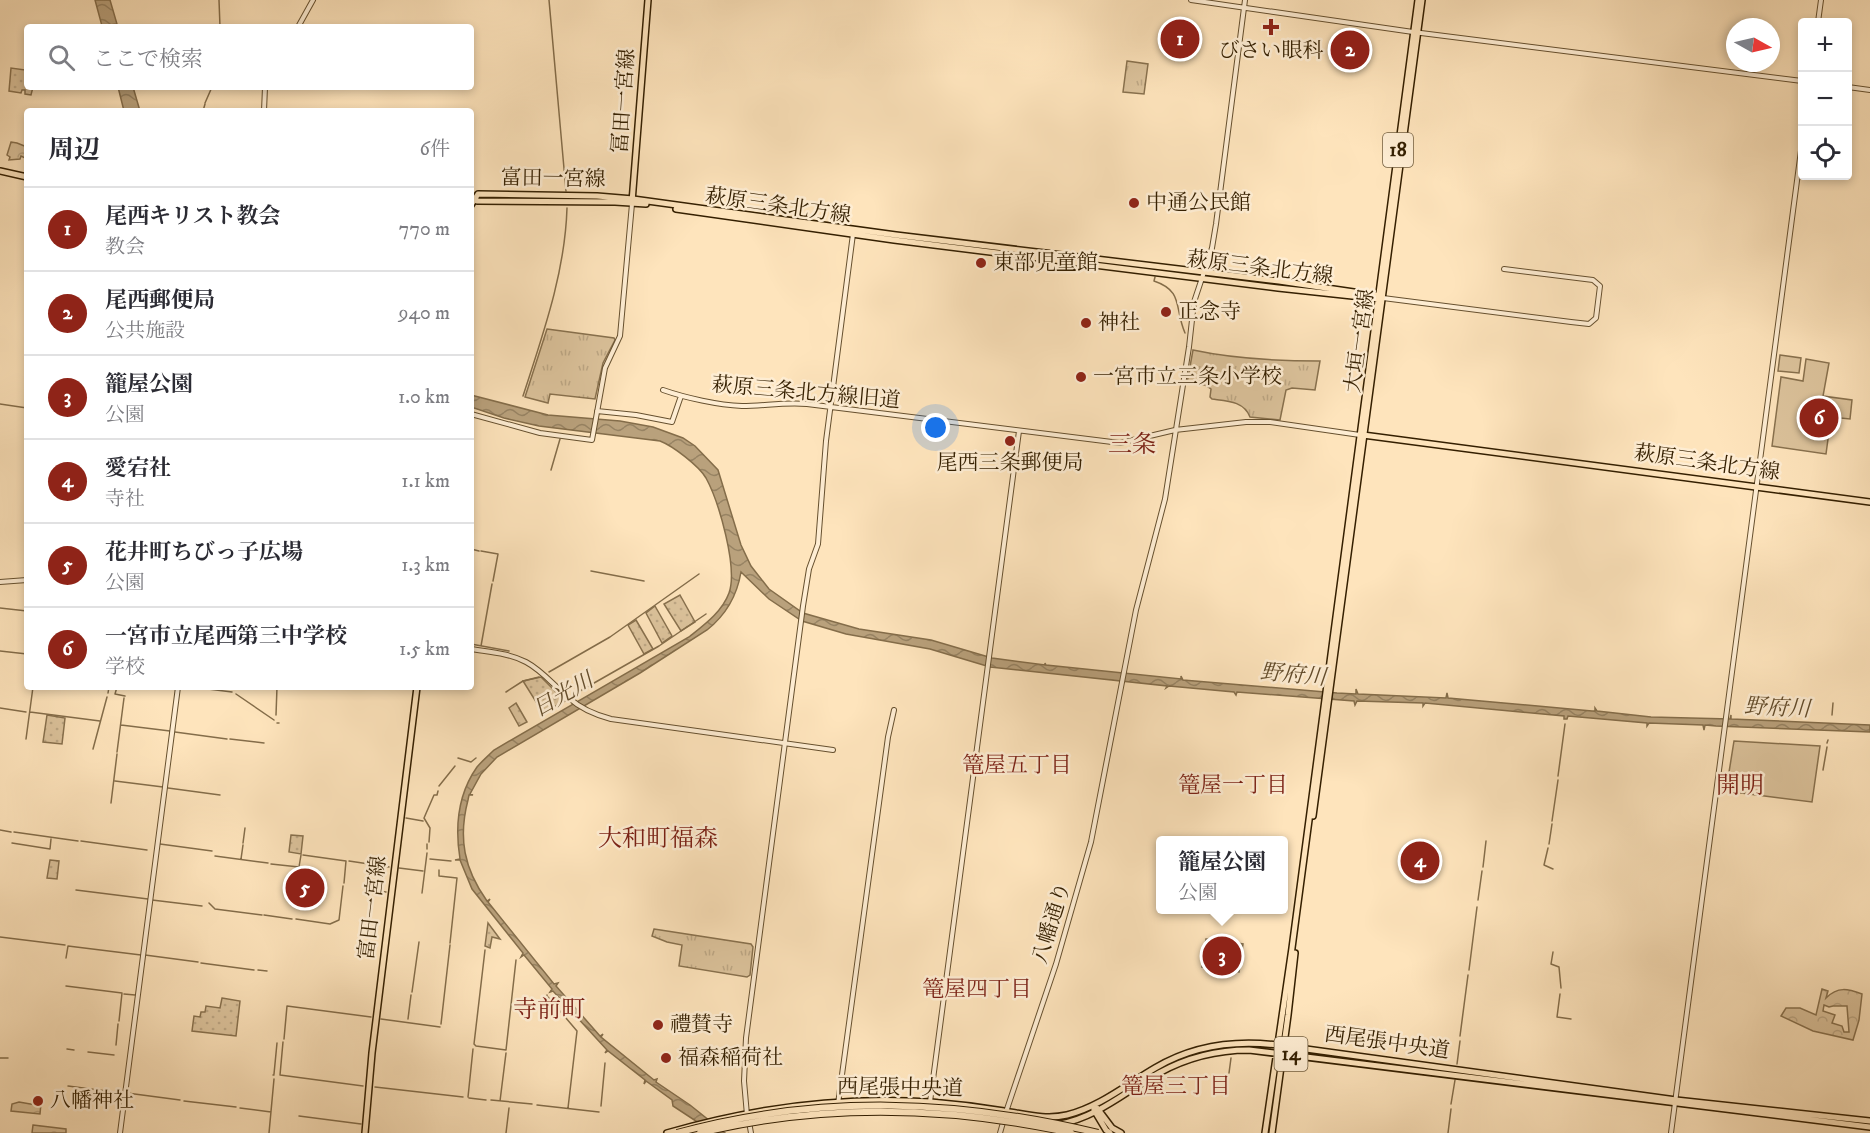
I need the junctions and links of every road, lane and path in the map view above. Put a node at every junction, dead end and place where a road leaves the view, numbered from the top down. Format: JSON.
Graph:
{"nodes":[{"id":1,"x":313,"y":0,"type":"edge"},
{"id":2,"x":648,"y":0,"type":"edge"},
{"id":3,"x":1191,"y":0,"type":"edge"},
{"id":4,"x":1245,"y":0,"type":"edge"},
{"id":5,"x":1420,"y":0,"type":"edge"},
{"id":6,"x":1821,"y":0,"type":"edge"},
{"id":7,"x":1244,"y":7,"type":"junction"},
{"id":8,"x":1819,"y":18,"type":"edge"},
{"id":9,"x":300,"y":24,"type":"edge"},
{"id":10,"x":1415,"y":32,"type":"junction"},
{"id":11,"x":1798,"y":80,"type":"edge"},
{"id":12,"x":1852,"y":88,"type":"edge"},
{"id":13,"x":265,"y":90,"type":"edge"},
{"id":14,"x":1870,"y":90,"type":"edge"},
{"id":15,"x":264,"y":108,"type":"edge"},
{"id":16,"x":0,"y":171,"type":"edge"},
{"id":17,"x":24,"y":176,"type":"edge"},
{"id":18,"x":1798,"y":180,"type":"edge"},
{"id":19,"x":474,"y":200,"type":"edge"},
{"id":20,"x":632,"y":201,"type":"junction"},
{"id":21,"x":853,"y":231,"type":"junction"},
{"id":22,"x":1503,"y":269,"type":"dead end"},
{"id":23,"x":1203,"y":276,"type":"junction"},
{"id":24,"x":1380,"y":297,"type":"junction"},
{"id":25,"x":663,"y":390,"type":"dead end"},
{"id":26,"x":681,"y":396,"type":"junction"},
{"id":27,"x":830,"y":407,"type":"junction"},
{"id":28,"x":597,"y":411,"type":"junction"},
{"id":29,"x":474,"y":415,"type":"edge"},
{"id":30,"x":1175,"y":430,"type":"junction"},
{"id":31,"x":1020,"y":431,"type":"junction"},
{"id":32,"x":1362,"y":435,"type":"junction"},
{"id":33,"x":1757,"y":487,"type":"junction"},
{"id":34,"x":1870,"y":502,"type":"edge"},
{"id":35,"x":24,"y":580,"type":"edge"},
{"id":36,"x":0,"y":582,"type":"edge"},
{"id":37,"x":474,"y":650,"type":"edge"},
{"id":38,"x":178,"y":690,"type":"edge"},
{"id":39,"x":417,"y":690,"type":"edge"},
{"id":40,"x":894,"y":710,"type":"dead end"},
{"id":41,"x":785,"y":743,"type":"junction"},
{"id":42,"x":833,"y":750,"type":"dead end"},
{"id":43,"x":1281,"y":1045,"type":"junction"},
{"id":44,"x":1280,"y":1052,"type":"junction"},
{"id":45,"x":838,"y":1102,"type":"junction"},
{"id":46,"x":930,"y":1102,"type":"junction"},
{"id":47,"x":1675,"y":1102,"type":"junction"},
{"id":48,"x":1094,"y":1105,"type":"junction"},
{"id":49,"x":1007,"y":1111,"type":"junction"},
{"id":50,"x":1097,"y":1112,"type":"junction"},
{"id":51,"x":747,"y":1113,"type":"junction"},
{"id":52,"x":837,"y":1115,"type":"junction"},
{"id":53,"x":929,"y":1115,"type":"junction"},
{"id":54,"x":1870,"y":1121,"type":"edge"},
{"id":55,"x":1003,"y":1123,"type":"junction"},
{"id":56,"x":750,"y":1126,"type":"junction"},
{"id":57,"x":1870,"y":1127,"type":"edge"},
{"id":58,"x":120,"y":1133,"type":"edge"},
{"id":59,"x":365,"y":1133,"type":"edge"},
{"id":60,"x":666,"y":1133,"type":"edge"},
{"id":61,"x":677,"y":1133,"type":"edge"},
{"id":62,"x":700,"y":1133,"type":"edge"},
{"id":63,"x":712,"y":1133,"type":"edge"},
{"id":64,"x":752,"y":1133,"type":"edge"},
{"id":65,"x":1000,"y":1133,"type":"edge"},
{"id":66,"x":1071,"y":1133,"type":"edge"},
{"id":67,"x":1098,"y":1133,"type":"edge"},
{"id":68,"x":1110,"y":1133,"type":"edge"},
{"id":69,"x":1121,"y":1133,"type":"edge"},
{"id":70,"x":1266,"y":1133,"type":"edge"},
{"id":71,"x":1272,"y":1133,"type":"edge"},
{"id":72,"x":1671,"y":1133,"type":"edge"}],
"edges":[{"from":1,"to":9,"type":"street"},
{"from":2,"to":20,"type":"main road","name":"冨田一宮線"},
{"from":3,"to":7,"type":"street"},
{"from":4,"to":7,"type":"street","name":"八幡通り"},
{"from":5,"to":10,"type":"main road","name":"大垣一宮線","number":"18"},
{"from":6,"to":8,"type":"street"},
{"from":7,"to":10,"type":"street"},
{"from":7,"to":23,"type":"street","name":"八幡通り"},
{"from":10,"to":11,"type":"street"},
{"from":10,"to":24,"type":"main road","name":"大垣一宮線","number":"18"},
{"from":12,"to":14,"type":"street"},
{"from":13,"to":15,"type":"street"},
{"from":16,"to":17,"type":"main road"},
{"from":18,"to":33,"type":"street"},
{"from":19,"to":20,"type":"main road","name":"富田一宮線"},
{"from":20,"to":21,"type":"main road","name":"萩原三条北方線"},
{"from":20,"to":28,"type":"street"},
{"from":21,"to":23,"type":"main road","name":"萩原三条北方線"},
{"from":21,"to":27,"type":"street"},
{"from":22,"to":24,"type":"street"},
{"from":23,"to":24,"type":"main road","name":"萩原三条北方線"},
{"from":23,"to":30,"type":"street","name":"八幡通り"},
{"from":24,"to":32,"type":"main road","name":"大垣一宮線","number":"18"},
{"from":25,"to":26,"type":"street"},
{"from":26,"to":27,"type":"street","name":"萩原三条北方線旧道"},
{"from":26,"to":28,"type":"street","name":"萩原三条北方線旧道"},
{"from":27,"to":31,"type":"street","name":"萩原三条北方線旧道"},
{"from":27,"to":41,"type":"street"},
{"from":28,"to":29,"type":"street"},
{"from":30,"to":31,"type":"street","name":"萩原三条北方線旧道"},
{"from":30,"to":32,"type":"street","name":"萩原三条北方線旧道"},
{"from":30,"to":49,"type":"street","name":"八幡通り"},
{"from":31,"to":46,"type":"street"},
{"from":32,"to":33,"type":"main road","name":"萩原三条北方線"},
{"from":32,"to":43,"type":"main road","name":"大垣一宮線","number":"18"},
{"from":33,"to":34,"type":"main road","name":"萩原三条北方線"},
{"from":33,"to":47,"type":"street"},
{"from":35,"to":36,"type":"street"},
{"from":37,"to":41,"type":"street"},
{"from":38,"to":58,"type":"street"},
{"from":39,"to":59,"type":"main road","name":"富田一宮線"},
{"from":40,"to":45,"type":"street"},
{"from":41,"to":42,"type":"street"},
{"from":41,"to":51,"type":"street"},
{"from":43,"to":44,"type":"main road","number":"18"},
{"from":43,"to":47,"type":"main road","name":"西尾張中央道","number":"14"},
{"from":43,"to":48,"type":"main road","name":"西尾張中央道","number":"14"},
{"from":44,"to":47,"type":"main road","name":"西尾張中央道","number":"14"},
{"from":44,"to":50,"type":"main road","name":"西尾張中央道","number":"14"},
{"from":44,"to":70,"type":"main road","number":"18"},
{"from":44,"to":71,"type":"main road","number":"18"},
{"from":45,"to":46,"type":"main road","name":"西尾張中央道","number":"14"},
{"from":45,"to":51,"type":"main road","name":"西尾張中央道","number":"14"},
{"from":45,"to":52,"type":"street"},
{"from":46,"to":49,"type":"main road","name":"西尾張中央道","number":"14"},
{"from":46,"to":53,"type":"street"},
{"from":47,"to":54,"type":"main road","name":"西尾張中央道","number":"14"},
{"from":47,"to":57,"type":"main road","name":"西尾張中央道","number":"14"},
{"from":47,"to":72,"type":"street"},
{"from":48,"to":49,"type":"main road","name":"西尾張中央道","number":"14"},
{"from":48,"to":50,"type":"main road"},
{"from":49,"to":55,"type":"street","name":"八幡通り"},
{"from":50,"to":55,"type":"main road","name":"西尾張中央道","number":"14"},
{"from":50,"to":68,"type":"main road"},
{"from":50,"to":69,"type":"main road"},
{"from":51,"to":56,"type":"street"},
{"from":51,"to":60,"type":"main road","name":"西尾張中央道","number":"14","bridge":true},
{"from":52,"to":53,"type":"main road","name":"西尾張中央道","number":"14"},
{"from":52,"to":56,"type":"main road","name":"西尾張中央道","number":"14"},
{"from":53,"to":55,"type":"main road","name":"西尾張中央道","number":"14"},
{"from":55,"to":65,"type":"street","name":"八幡通り"},
{"from":56,"to":63,"type":"main road","name":"西尾張中央道","number":"14","bridge":true},
{"from":56,"to":64,"type":"street"},
{"from":61,"to":67,"type":"highway","bridge":true},
{"from":62,"to":66,"type":"highway","bridge":true}]}
